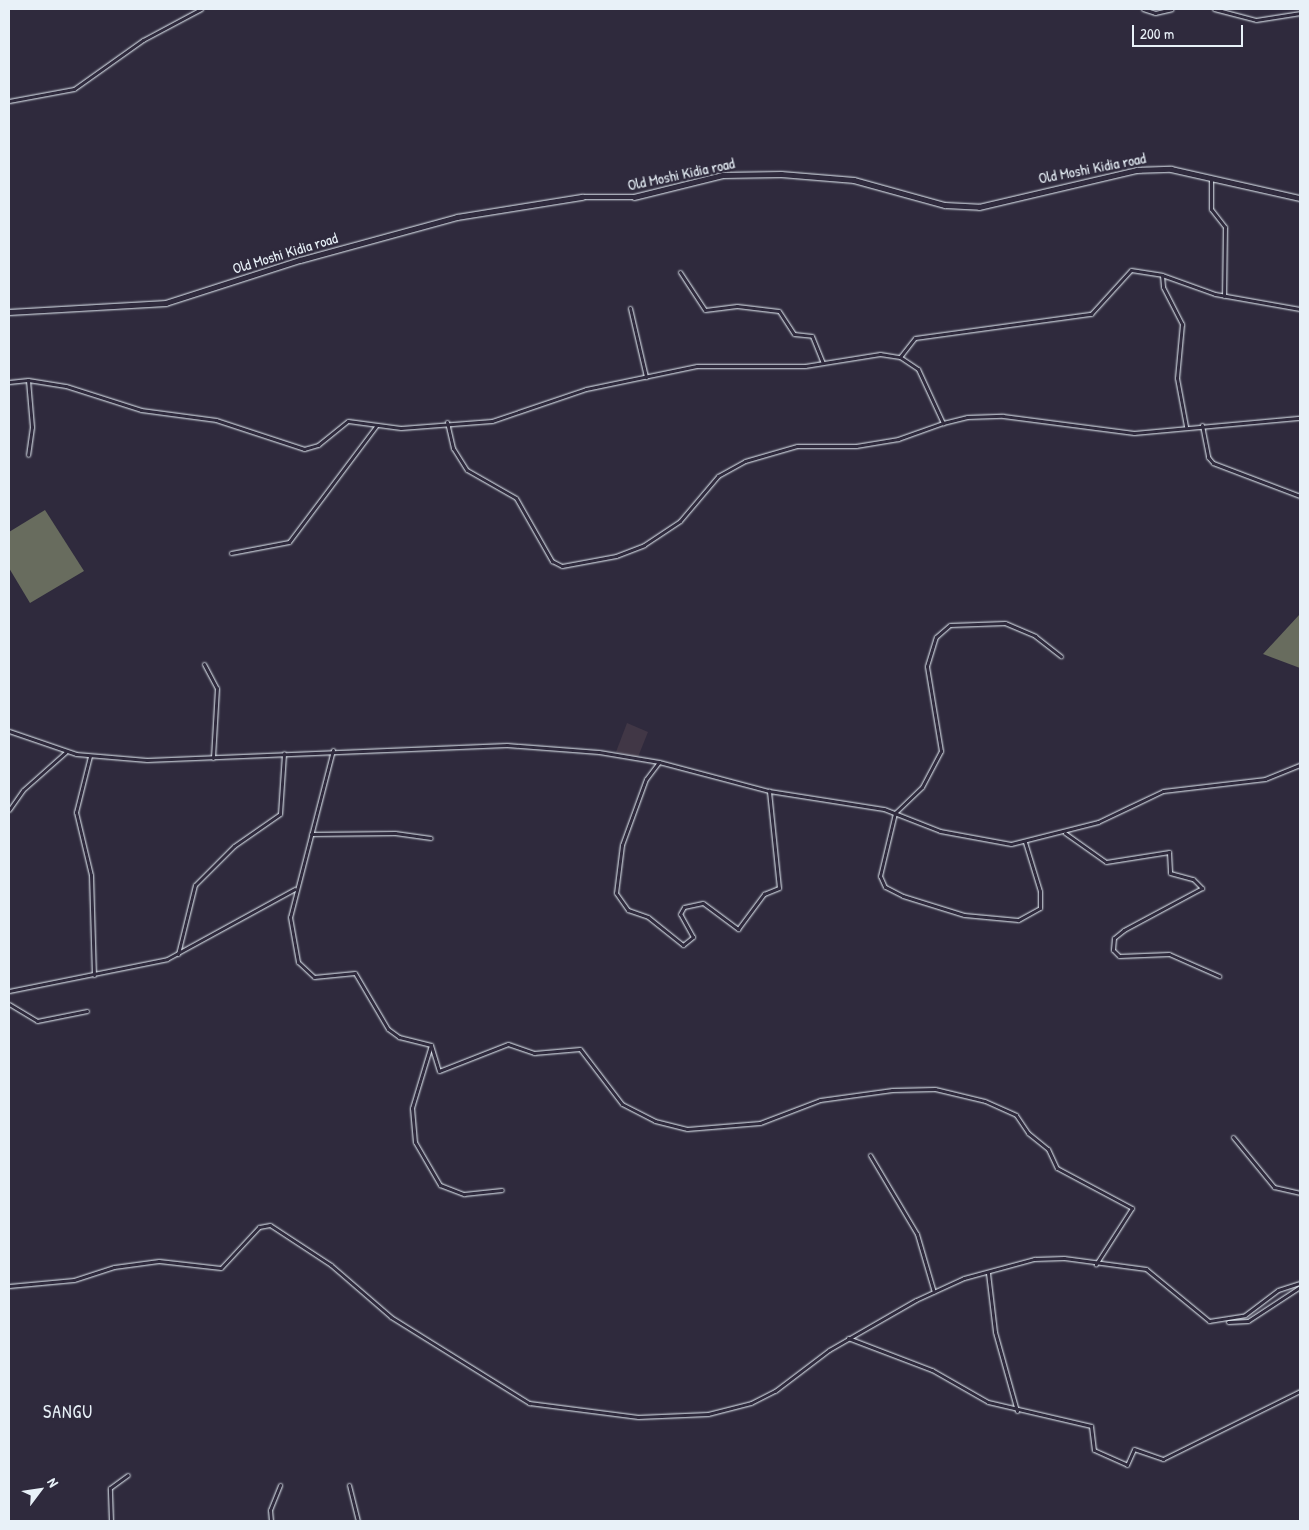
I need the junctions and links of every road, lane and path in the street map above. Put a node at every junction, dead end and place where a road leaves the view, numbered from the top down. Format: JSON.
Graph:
{"nodes":[{"id":1,"x":201,"y":9,"type":"edge"},
{"id":2,"x":1143,"y":9,"type":"edge"},
{"id":3,"x":1172,"y":9,"type":"edge"},
{"id":4,"x":1214,"y":9,"type":"edge"},
{"id":5,"x":1300,"y":13,"type":"edge"},
{"id":6,"x":9,"y":101,"type":"edge"},
{"id":7,"x":1211,"y":178,"type":"junction"},
{"id":8,"x":1300,"y":198,"type":"edge"},
{"id":9,"x":680,"y":272,"type":"dead end"},
{"id":10,"x":1162,"y":275,"type":"junction"},
{"id":11,"x":1224,"y":296,"type":"junction"},
{"id":12,"x":630,"y":308,"type":"dead end"},
{"id":13,"x":1300,"y":309,"type":"edge"},
{"id":14,"x":9,"y":312,"type":"edge"},
{"id":15,"x":900,"y":357,"type":"junction"},
{"id":16,"x":823,"y":363,"type":"junction"},
{"id":17,"x":646,"y":377,"type":"junction"},
{"id":18,"x":28,"y":380,"type":"junction"},
{"id":19,"x":9,"y":382,"type":"edge"},
{"id":20,"x":1300,"y":418,"type":"edge"},
{"id":21,"x":447,"y":422,"type":"junction"},
{"id":22,"x":944,"y":423,"type":"junction"},
{"id":23,"x":1202,"y":425,"type":"junction"},
{"id":24,"x":376,"y":426,"type":"junction"},
{"id":25,"x":1186,"y":426,"type":"junction"},
{"id":26,"x":28,"y":455,"type":"dead end"},
{"id":27,"x":1300,"y":496,"type":"edge"},
{"id":28,"x":231,"y":553,"type":"dead end"},
{"id":29,"x":1061,"y":656,"type":"dead end"},
{"id":30,"x":204,"y":664,"type":"dead end"},
{"id":31,"x":9,"y":731,"type":"edge"},
{"id":32,"x":333,"y":750,"type":"junction"},
{"id":33,"x":66,"y":752,"type":"junction"},
{"id":34,"x":284,"y":753,"type":"junction"},
{"id":35,"x":90,"y":756,"type":"junction"},
{"id":36,"x":213,"y":758,"type":"junction"},
{"id":37,"x":659,"y":762,"type":"junction"},
{"id":38,"x":1300,"y":765,"type":"edge"},
{"id":39,"x":769,"y":791,"type":"junction"},
{"id":40,"x":9,"y":810,"type":"edge"},
{"id":41,"x":895,"y":813,"type":"junction"},
{"id":42,"x":1065,"y":833,"type":"junction"},
{"id":43,"x":311,"y":834,"type":"junction"},
{"id":44,"x":431,"y":838,"type":"dead end"},
{"id":45,"x":1025,"y":842,"type":"junction"},
{"id":46,"x":296,"y":889,"type":"junction"},
{"id":47,"x":178,"y":954,"type":"junction"},
{"id":48,"x":94,"y":975,"type":"junction"},
{"id":49,"x":1219,"y":976,"type":"dead end"},
{"id":50,"x":9,"y":992,"type":"edge"},
{"id":51,"x":9,"y":1004,"type":"edge"},
{"id":52,"x":88,"y":1011,"type":"dead end"},
{"id":53,"x":431,"y":1045,"type":"junction"},
{"id":54,"x":1233,"y":1137,"type":"dead end"},
{"id":55,"x":870,"y":1155,"type":"dead end"},
{"id":56,"x":502,"y":1190,"type":"dead end"},
{"id":57,"x":1300,"y":1193,"type":"edge"},
{"id":58,"x":1096,"y":1264,"type":"junction"},
{"id":59,"x":988,"y":1273,"type":"junction"},
{"id":60,"x":1300,"y":1285,"type":"edge"},
{"id":61,"x":9,"y":1286,"type":"edge"},
{"id":62,"x":934,"y":1292,"type":"junction"},
{"id":63,"x":1228,"y":1322,"type":"dead end"},
{"id":64,"x":848,"y":1338,"type":"junction"},
{"id":65,"x":1300,"y":1391,"type":"edge"},
{"id":66,"x":1017,"y":1412,"type":"junction"},
{"id":67,"x":128,"y":1475,"type":"dead end"},
{"id":68,"x":280,"y":1484,"type":"dead end"},
{"id":69,"x":349,"y":1485,"type":"dead end"},
{"id":70,"x":111,"y":1521,"type":"edge"},
{"id":71,"x":271,"y":1521,"type":"edge"},
{"id":72,"x":358,"y":1521,"type":"edge"}],
"edges":[{"from":1,"to":6,"type":"street"},
{"from":2,"to":3,"type":"street"},
{"from":4,"to":5,"type":"street"},
{"from":7,"to":8,"type":"street","name":"Old Moshi Kidia road"},
{"from":7,"to":11,"type":"street"},
{"from":7,"to":14,"type":"street","name":"Old Moshi Kidia road"},
{"from":9,"to":16,"type":"street"},
{"from":10,"to":11,"type":"street"},
{"from":10,"to":15,"type":"street"},
{"from":10,"to":25,"type":"street"},
{"from":11,"to":13,"type":"street"},
{"from":12,"to":17,"type":"street"},
{"from":15,"to":16,"type":"street"},
{"from":15,"to":22,"type":"street"},
{"from":16,"to":17,"type":"street"},
{"from":17,"to":21,"type":"street"},
{"from":18,"to":19,"type":"street"},
{"from":18,"to":24,"type":"street"},
{"from":18,"to":26,"type":"street"},
{"from":20,"to":23,"type":"street"},
{"from":21,"to":22,"type":"street"},
{"from":21,"to":24,"type":"street"},
{"from":22,"to":25,"type":"street"},
{"from":23,"to":25,"type":"street"},
{"from":23,"to":27,"type":"street"},
{"from":24,"to":28,"type":"street"},
{"from":29,"to":41,"type":"street"},
{"from":30,"to":36,"type":"street"},
{"from":31,"to":33,"type":"street"},
{"from":32,"to":34,"type":"street"},
{"from":32,"to":37,"type":"street"},
{"from":32,"to":43,"type":"street"},
{"from":33,"to":35,"type":"street"},
{"from":33,"to":40,"type":"street"},
{"from":34,"to":36,"type":"street"},
{"from":34,"to":47,"type":"street"},
{"from":35,"to":36,"type":"street"},
{"from":35,"to":48,"type":"street"},
{"from":37,"to":39,"type":"street"},
{"from":37,"to":39,"type":"street"},
{"from":38,"to":42,"type":"street"},
{"from":39,"to":41,"type":"street"},
{"from":41,"to":45,"type":"street"},
{"from":41,"to":45,"type":"street"},
{"from":42,"to":45,"type":"street"},
{"from":42,"to":49,"type":"street"},
{"from":43,"to":44,"type":"street"},
{"from":43,"to":46,"type":"street"},
{"from":46,"to":47,"type":"street"},
{"from":46,"to":53,"type":"street"},
{"from":47,"to":48,"type":"street"},
{"from":48,"to":50,"type":"street"},
{"from":51,"to":52,"type":"street"},
{"from":53,"to":56,"type":"street"},
{"from":53,"to":58,"type":"street"},
{"from":54,"to":57,"type":"street"},
{"from":55,"to":62,"type":"street"},
{"from":58,"to":59,"type":"street"},
{"from":58,"to":60,"type":"street"},
{"from":59,"to":62,"type":"street"},
{"from":59,"to":66,"type":"street"},
{"from":60,"to":63,"type":"street"},
{"from":61,"to":64,"type":"street"},
{"from":62,"to":64,"type":"street"},
{"from":64,"to":66,"type":"street"},
{"from":65,"to":66,"type":"street"},
{"from":67,"to":70,"type":"street"},
{"from":68,"to":71,"type":"street"},
{"from":69,"to":72,"type":"street"}]}
